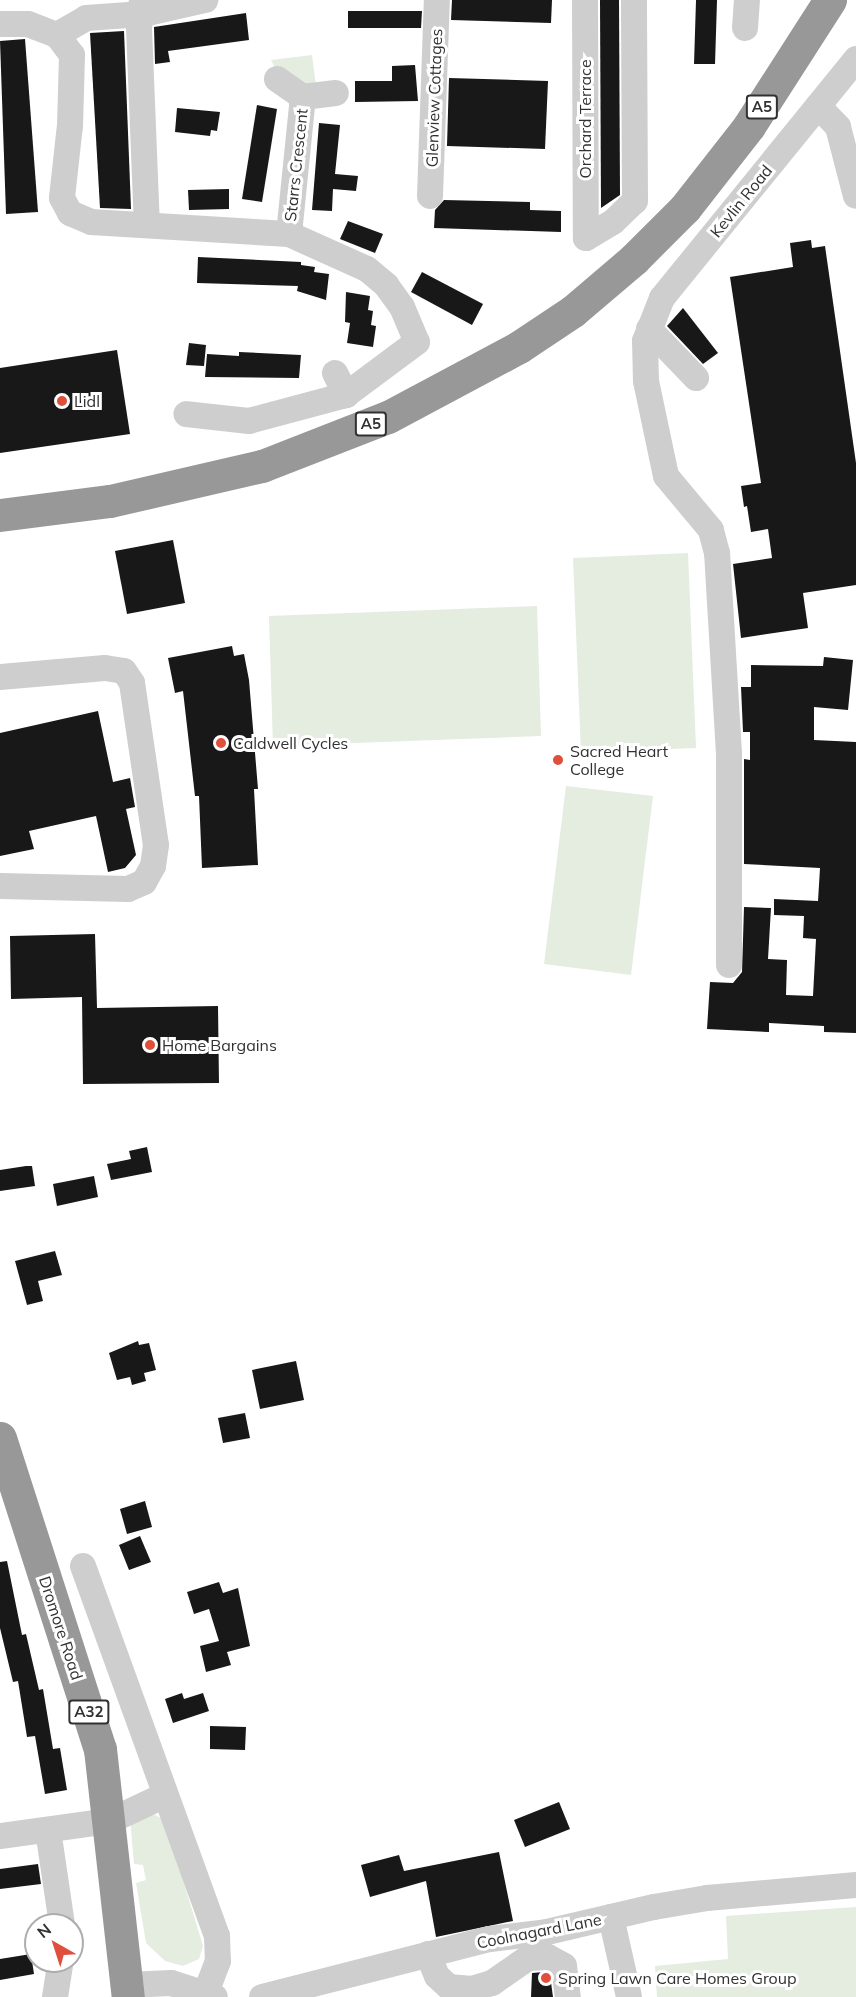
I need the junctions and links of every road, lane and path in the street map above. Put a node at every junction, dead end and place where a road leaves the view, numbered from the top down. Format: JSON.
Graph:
{"nodes":[{"id":1,"x":205,"y":0,"type":"edge"},
{"id":2,"x":437,"y":0,"type":"edge"},
{"id":3,"x":585,"y":0,"type":"edge"},
{"id":4,"x":634,"y":0,"type":"edge"},
{"id":5,"x":747,"y":0,"type":"edge"},
{"id":6,"x":830,"y":0,"type":"edge"},
{"id":7,"x":142,"y":7,"type":"edge"},
{"id":8,"x":0,"y":24,"type":"edge"},
{"id":9,"x":745,"y":27,"type":"dead end"},
{"id":10,"x":57,"y":35,"type":"junction"},
{"id":11,"x":856,"y":59,"type":"edge"},
{"id":12,"x":277,"y":80,"type":"dead end"},
{"id":13,"x":818,"y":106,"type":"junction"},
{"id":14,"x":430,"y":196,"type":"dead end"},
{"id":15,"x":856,"y":196,"type":"edge"},
{"id":16,"x":147,"y":225,"type":"junction"},
{"id":17,"x":289,"y":234,"type":"junction"},
{"id":18,"x":647,"y":341,"type":"junction"},
{"id":19,"x":696,"y":378,"type":"dead end"},
{"id":20,"x":186,"y":414,"type":"dead end"},
{"id":21,"x":0,"y":514,"type":"edge"},
{"id":22,"x":0,"y":677,"type":"edge"},
{"id":23,"x":0,"y":886,"type":"edge"},
{"id":24,"x":729,"y":965,"type":"dead end"},
{"id":25,"x":0,"y":1438,"type":"edge"},
{"id":26,"x":83,"y":1566,"type":"dead end"},
{"id":27,"x":165,"y":1795,"type":"junction"},
{"id":28,"x":110,"y":1821,"type":"junction"},
{"id":29,"x":48,"y":1830,"type":"junction"},
{"id":30,"x":0,"y":1836,"type":"edge"},
{"id":31,"x":856,"y":1885,"type":"edge"},
{"id":32,"x":60,"y":1913,"type":"edge"},
{"id":33,"x":611,"y":1917,"type":"junction"},
{"id":34,"x":428,"y":1954,"type":"junction"},
{"id":35,"x":59,"y":1973,"type":"edge"},
{"id":36,"x":128,"y":1991,"type":"edge"},
{"id":37,"x":210,"y":1995,"type":"edge"},
{"id":38,"x":55,"y":1997,"type":"edge"},
{"id":39,"x":262,"y":1997,"type":"edge"},
{"id":40,"x":568,"y":1997,"type":"edge"},
{"id":41,"x":629,"y":1997,"type":"edge"}],
"edges":[{"from":1,"to":7,"type":"street"},
{"from":2,"to":14,"type":"street","name":"Glenview Cottages"},
{"from":3,"to":4,"type":"street","name":"Orchard Terrace"},
{"from":5,"to":9,"type":"street"},
{"from":6,"to":21,"type":"highway","number":"A5"},
{"from":7,"to":10,"type":"street"},
{"from":7,"to":16,"type":"street"},
{"from":8,"to":10,"type":"street"},
{"from":10,"to":16,"type":"street"},
{"from":11,"to":13,"type":"street","name":"Kevlin Road"},
{"from":12,"to":17,"type":"street","name":"Starrs Crescent"},
{"from":13,"to":15,"type":"street"},
{"from":13,"to":18,"type":"street","name":"Kevlin Road"},
{"from":16,"to":17,"type":"street"},
{"from":17,"to":20,"type":"street"},
{"from":18,"to":19,"type":"street"},
{"from":18,"to":24,"type":"street"},
{"from":22,"to":23,"type":"street"},
{"from":25,"to":28,"type":"highway","name":"Dromore Road","number":"A32"},
{"from":26,"to":27,"type":"street"},
{"from":27,"to":28,"type":"street"},
{"from":27,"to":37,"type":"street"},
{"from":28,"to":29,"type":"street"},
{"from":28,"to":36,"type":"highway","name":"Dromore Road","number":"A32"},
{"from":29,"to":30,"type":"street"},
{"from":29,"to":32,"type":"street"},
{"from":31,"to":33,"type":"street","name":"Coolnagard Lane"},
{"from":33,"to":34,"type":"street","name":"Coolnagard Lane"},
{"from":33,"to":41,"type":"street"},
{"from":34,"to":39,"type":"street","name":"Coolnagard Lane"},
{"from":34,"to":40,"type":"street"},
{"from":35,"to":38,"type":"street"},
{"from":36,"to":37,"type":"street"}]}
